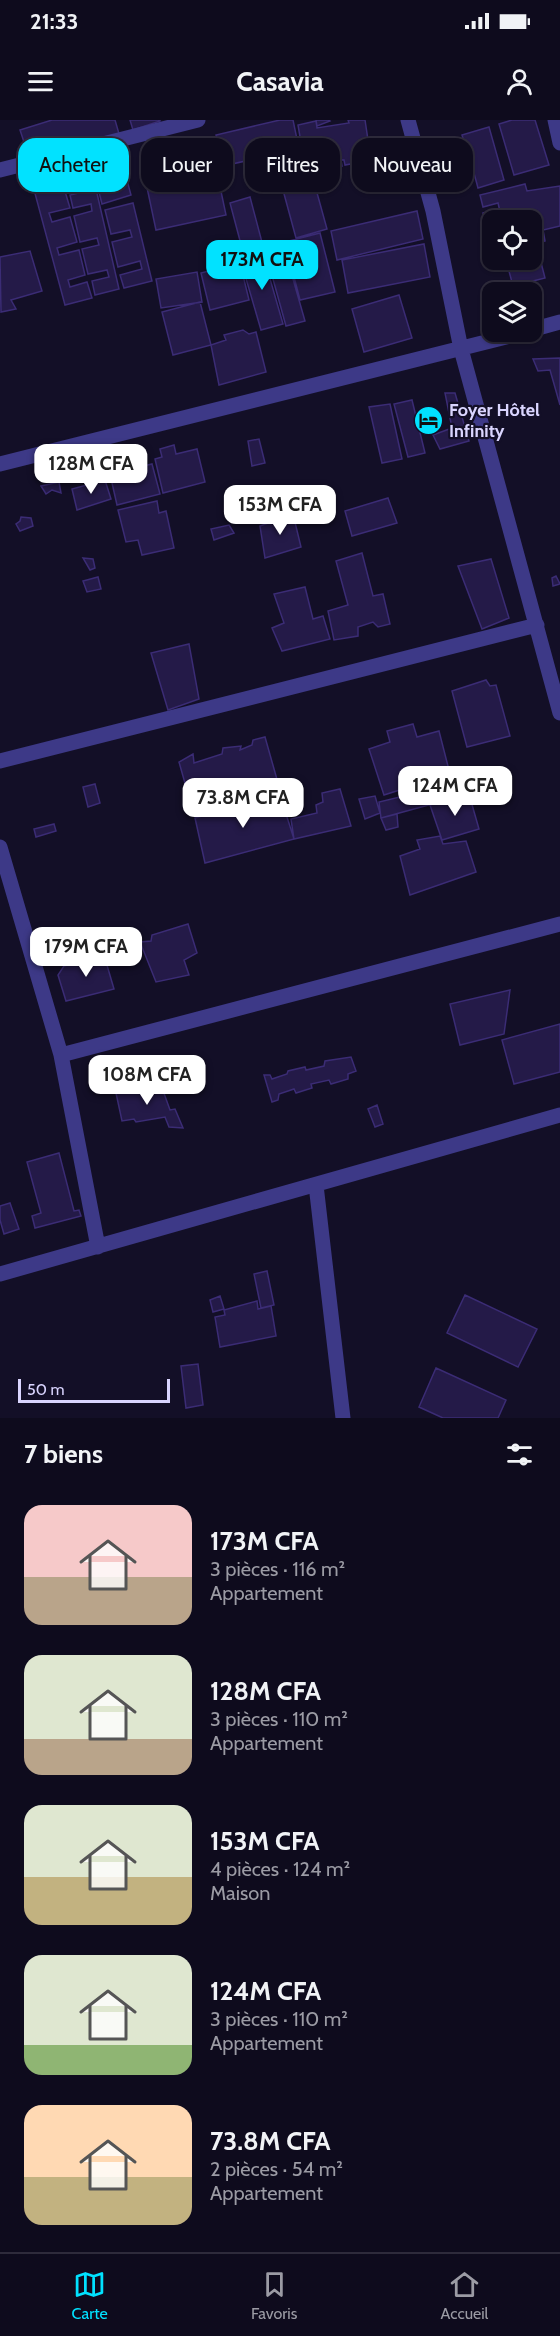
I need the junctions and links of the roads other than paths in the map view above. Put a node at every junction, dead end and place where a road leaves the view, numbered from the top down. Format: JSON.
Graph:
{"nodes":[{"id":1,"x":198,"y":120,"type":"edge"},
{"id":2,"x":408,"y":120,"type":"edge"},
{"id":3,"x":555,"y":120,"type":"edge"},
{"id":4,"x":560,"y":143,"type":"edge"},
{"id":5,"x":0,"y":170,"type":"edge"},
{"id":6,"x":560,"y":322,"type":"edge"},
{"id":7,"x":542,"y":327,"type":"edge"},
{"id":8,"x":488,"y":342,"type":"edge"},
{"id":9,"x":461,"y":349,"type":"junction"},
{"id":10,"x":0,"y":464,"type":"edge"},
{"id":11,"x":537,"y":625,"type":"junction"},
{"id":12,"x":560,"y":713,"type":"edge"},
{"id":13,"x":0,"y":761,"type":"edge"},
{"id":14,"x":0,"y":847,"type":"edge"},
{"id":15,"x":560,"y":924,"type":"edge"},
{"id":16,"x":61,"y":1055,"type":"junction"},
{"id":17,"x":560,"y":1115,"type":"edge"},
{"id":18,"x":316,"y":1185,"type":"junction"},
{"id":19,"x":98,"y":1247,"type":"junction"},
{"id":20,"x":0,"y":1274,"type":"edge"},
{"id":21,"x":343,"y":1418,"type":"edge"}],
"edges":[{"from":1,"to":5,"type":"street"},
{"from":2,"to":9,"type":"street"},
{"from":3,"to":4,"type":"street"},
{"from":6,"to":7,"type":"street"},
{"from":8,"to":9,"type":"street"},
{"from":9,"to":10,"type":"street"},
{"from":9,"to":11,"type":"street"},
{"from":11,"to":12,"type":"street"},
{"from":11,"to":13,"type":"street"},
{"from":14,"to":16,"type":"street"},
{"from":15,"to":16,"type":"street"},
{"from":16,"to":19,"type":"street"},
{"from":17,"to":18,"type":"street"},
{"from":18,"to":19,"type":"street"},
{"from":18,"to":21,"type":"street"},
{"from":19,"to":20,"type":"street"}]}
